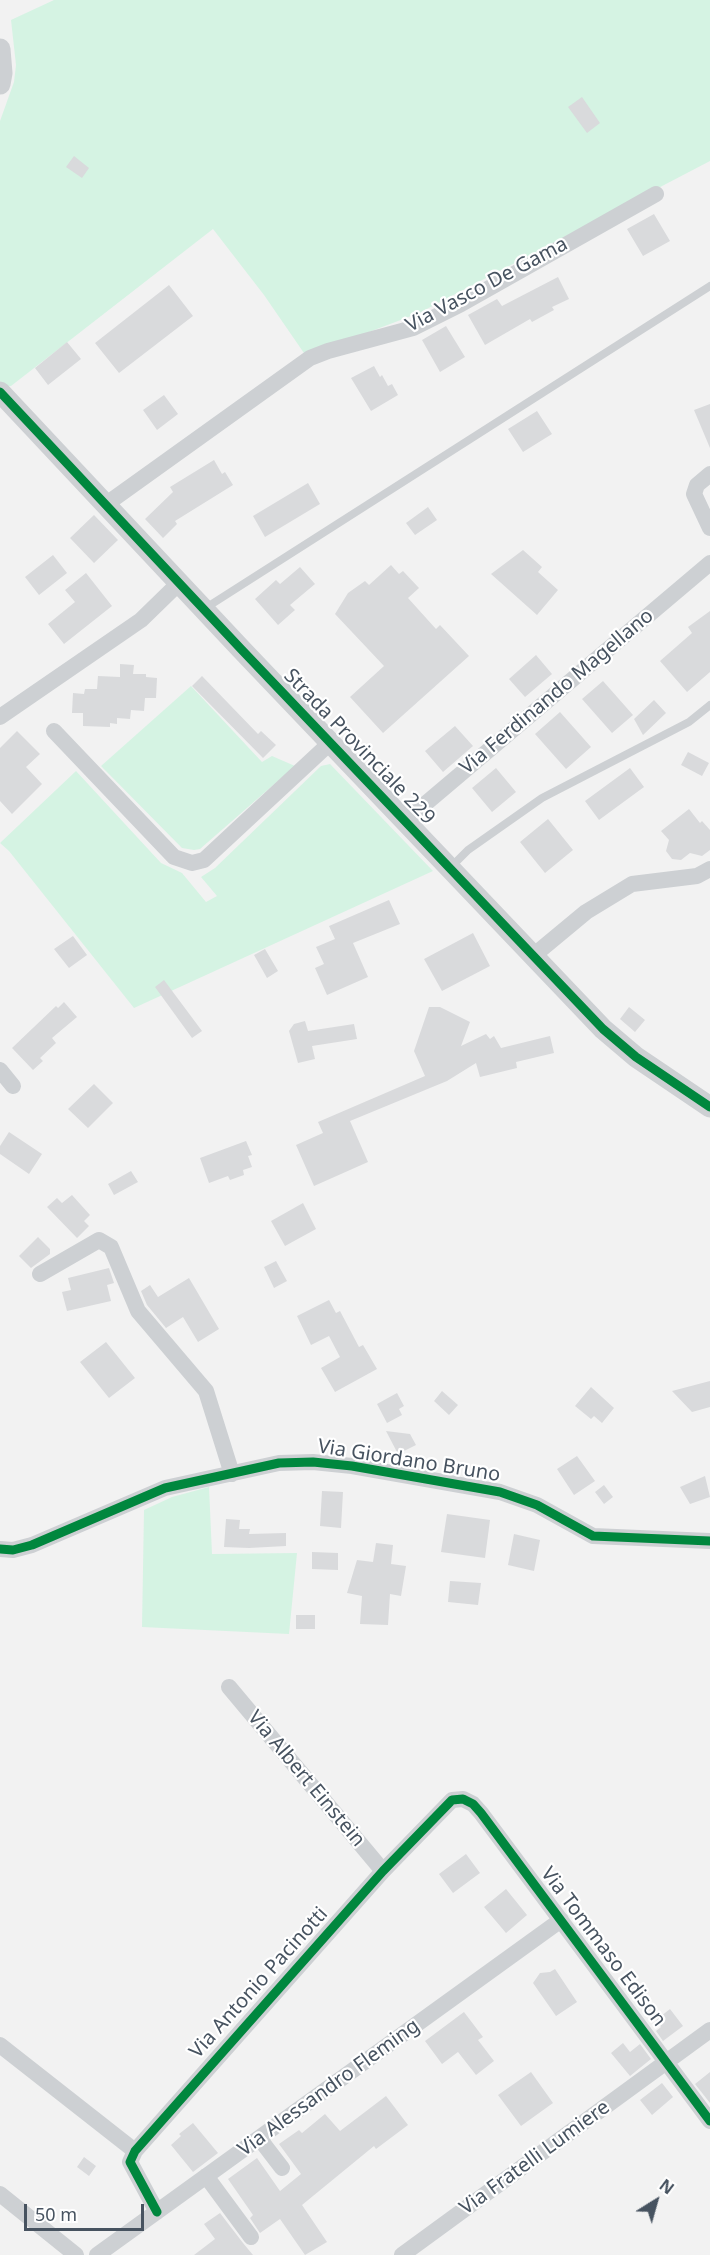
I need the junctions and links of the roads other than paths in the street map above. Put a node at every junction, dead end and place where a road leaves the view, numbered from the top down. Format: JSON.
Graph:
{"nodes":[{"id":1,"x":0,"y":49,"type":"edge"},
{"id":2,"x":0,"y":84,"type":"edge"},
{"id":3,"x":656,"y":194,"type":"dead end"},
{"id":4,"x":710,"y":286,"type":"edge"},
{"id":5,"x":0,"y":392,"type":"edge"},
{"id":6,"x":710,"y":474,"type":"edge"},
{"id":7,"x":105,"y":505,"type":"junction"},
{"id":8,"x":710,"y":528,"type":"edge"},
{"id":9,"x":710,"y":563,"type":"edge"},
{"id":10,"x":179,"y":583,"type":"junction"},
{"id":11,"x":203,"y":609,"type":"junction"},
{"id":12,"x":710,"y":705,"type":"edge"},
{"id":13,"x":0,"y":717,"type":"edge"},
{"id":14,"x":54,"y":731,"type":"dead end"},
{"id":15,"x":330,"y":743,"type":"junction"},
{"id":16,"x":405,"y":821,"type":"junction"},
{"id":17,"x":449,"y":868,"type":"junction"},
{"id":18,"x":710,"y":869,"type":"edge"},
{"id":19,"x":533,"y":956,"type":"junction"},
{"id":20,"x":0,"y":1070,"type":"edge"},
{"id":21,"x":13,"y":1086,"type":"dead end"},
{"id":22,"x":710,"y":1107,"type":"edge"},
{"id":23,"x":40,"y":1274,"type":"dead end"},
{"id":24,"x":232,"y":1474,"type":"junction"},
{"id":25,"x":710,"y":1541,"type":"edge"},
{"id":26,"x":0,"y":1549,"type":"edge"},
{"id":27,"x":229,"y":1687,"type":"dead end"},
{"id":28,"x":463,"y":1799,"type":"joint"},
{"id":29,"x":383,"y":1871,"type":"junction"},
{"id":30,"x":561,"y":1920,"type":"junction"},
{"id":31,"x":710,"y":2030,"type":"edge"},
{"id":32,"x":0,"y":2045,"type":"edge"},
{"id":33,"x":667,"y":2062,"type":"junction"},
{"id":34,"x":710,"y":2121,"type":"edge"},
{"id":35,"x":259,"y":2138,"type":"junction"},
{"id":36,"x":135,"y":2151,"type":"junction"},
{"id":37,"x":282,"y":2168,"type":"dead end"},
{"id":38,"x":206,"y":2176,"type":"junction"},
{"id":39,"x":0,"y":2194,"type":"edge"},
{"id":40,"x":157,"y":2212,"type":"junction"},
{"id":41,"x":251,"y":2237,"type":"dead end"},
{"id":42,"x":76,"y":2255,"type":"edge"},
{"id":43,"x":97,"y":2255,"type":"edge"},
{"id":44,"x":402,"y":2255,"type":"edge"}],
"edges":[{"from":1,"to":2,"type":"street"},
{"from":3,"to":7,"type":"street","name":"Via Vasco De Gama"},
{"from":4,"to":11,"type":"lane"},
{"from":5,"to":7,"type":"street","name":"Strada Provinciale 229"},
{"from":6,"to":8,"type":"street"},
{"from":7,"to":10,"type":"street","name":"Strada Provinciale 229"},
{"from":9,"to":16,"type":"street","name":"Via Ferdinando Magellano"},
{"from":10,"to":11,"type":"street","name":"Strada Provinciale 229"},
{"from":10,"to":13,"type":"street"},
{"from":11,"to":15,"type":"street","name":"Strada Provinciale 229"},
{"from":12,"to":17,"type":"lane"},
{"from":14,"to":15,"type":"street"},
{"from":15,"to":16,"type":"street","name":"Strada Provinciale 229"},
{"from":16,"to":17,"type":"street","name":"Strada Provinciale 229"},
{"from":17,"to":19,"type":"street","name":"Strada Provinciale 229"},
{"from":18,"to":19,"type":"street"},
{"from":19,"to":22,"type":"street","name":"Strada Provinciale 229"},
{"from":20,"to":21,"type":"street"},
{"from":23,"to":24,"type":"street"},
{"from":24,"to":25,"type":"street","name":"Via Giordano Bruno"},
{"from":24,"to":26,"type":"street","name":"Via Giordano Bruno"},
{"from":27,"to":29,"type":"street","name":"Via Albert Einstein"},
{"from":28,"to":29,"type":"street","name":"Via Antonio Pacinotti"},
{"from":28,"to":30,"type":"street","name":"Via Tommaso Edison"},
{"from":29,"to":36,"type":"street","name":"Via Antonio Pacinotti"},
{"from":30,"to":33,"type":"street","name":"Via Tommaso Edison"},
{"from":30,"to":35,"type":"street","name":"Via Alessandro Fleming"},
{"from":31,"to":33,"type":"street","name":"Via Fratelli Lumiere"},
{"from":32,"to":36,"type":"street"},
{"from":33,"to":34,"type":"street","name":"Via Tommaso Edison"},
{"from":33,"to":44,"type":"street","name":"Via Fratelli Lumiere"},
{"from":35,"to":37,"type":"street"},
{"from":35,"to":38,"type":"street","name":"Via Alessandro Fleming"},
{"from":36,"to":40,"type":"street"},
{"from":38,"to":40,"type":"street","name":"Via Alessandro Fleming"},
{"from":38,"to":41,"type":"street"},
{"from":39,"to":42,"type":"street"},
{"from":40,"to":43,"type":"street","name":"Via Alessandro Fleming"}]}
